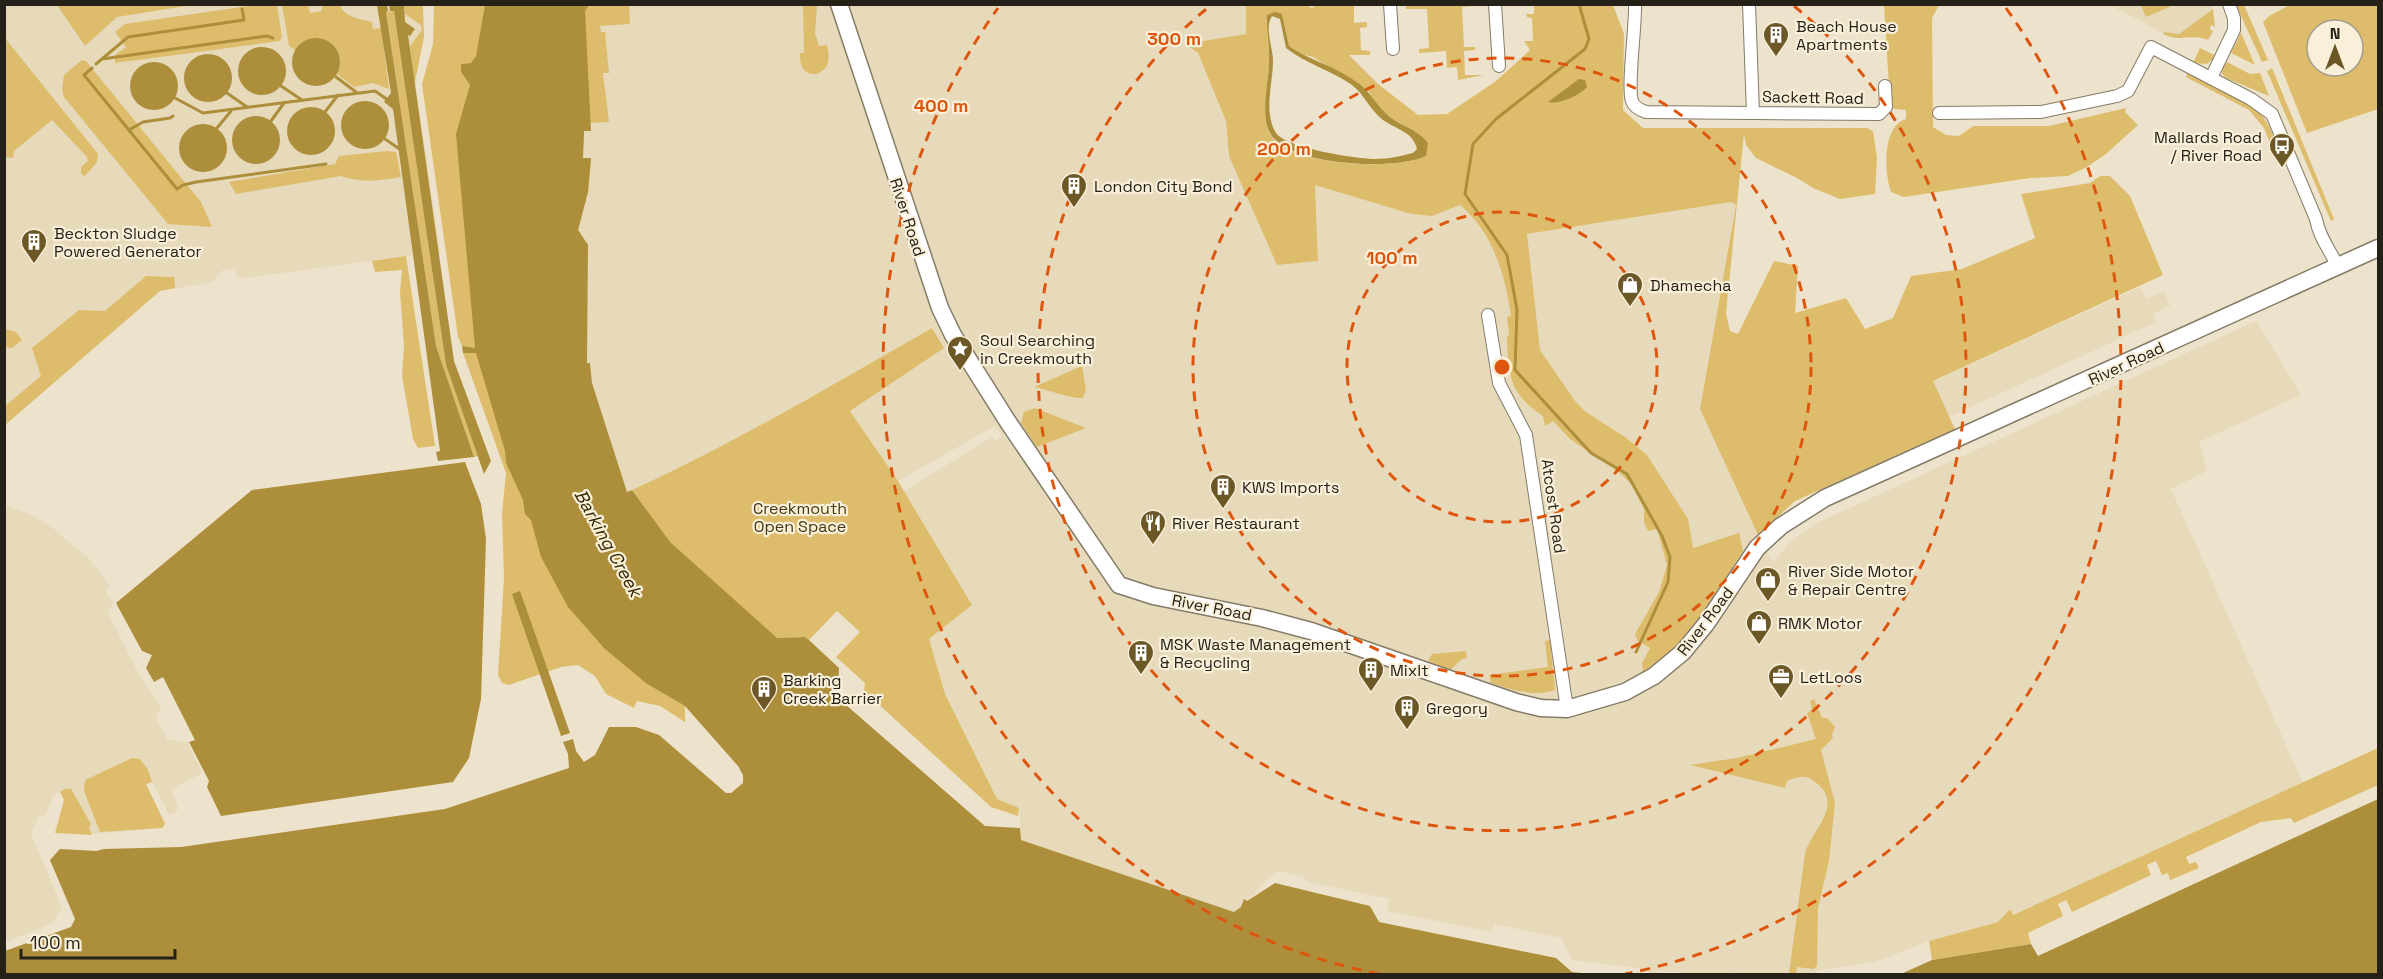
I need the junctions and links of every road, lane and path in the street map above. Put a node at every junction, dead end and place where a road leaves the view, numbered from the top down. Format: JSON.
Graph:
{"nodes":[{"id":1,"x":839,"y":4,"type":"edge"},
{"id":2,"x":1390,"y":4,"type":"edge"},
{"id":3,"x":1495,"y":4,"type":"edge"},
{"id":4,"x":1635,"y":4,"type":"edge"},
{"id":5,"x":1749,"y":4,"type":"edge"},
{"id":6,"x":2229,"y":4,"type":"edge"},
{"id":7,"x":1394,"y":49,"type":"dead end"},
{"id":8,"x":1499,"y":66,"type":"dead end"},
{"id":9,"x":2211,"y":78,"type":"junction"},
{"id":10,"x":1885,"y":86,"type":"dead end"},
{"id":11,"x":1753,"y":113,"type":"junction"},
{"id":12,"x":1939,"y":113,"type":"dead end"},
{"id":13,"x":2379,"y":248,"type":"edge"},
{"id":14,"x":2338,"y":267,"type":"junction"},
{"id":15,"x":1488,"y":315,"type":"dead end"},
{"id":16,"x":1567,"y":709,"type":"junction"}],
"edges":[{"from":1,"to":16,"type":"street","name":"River Road"},
{"from":2,"to":7,"type":"street"},
{"from":3,"to":8,"type":"street"},
{"from":4,"to":11,"type":"street"},
{"from":5,"to":11,"type":"street","name":"Sackett Road"},
{"from":6,"to":9,"type":"street"},
{"from":9,"to":12,"type":"street"},
{"from":9,"to":14,"type":"street"},
{"from":10,"to":11,"type":"street","name":"Sackett Road"},
{"from":13,"to":14,"type":"street","name":"River Road"},
{"from":14,"to":16,"type":"street","name":"River Road"},
{"from":15,"to":16,"type":"street","name":"Atcost Road"}]}
